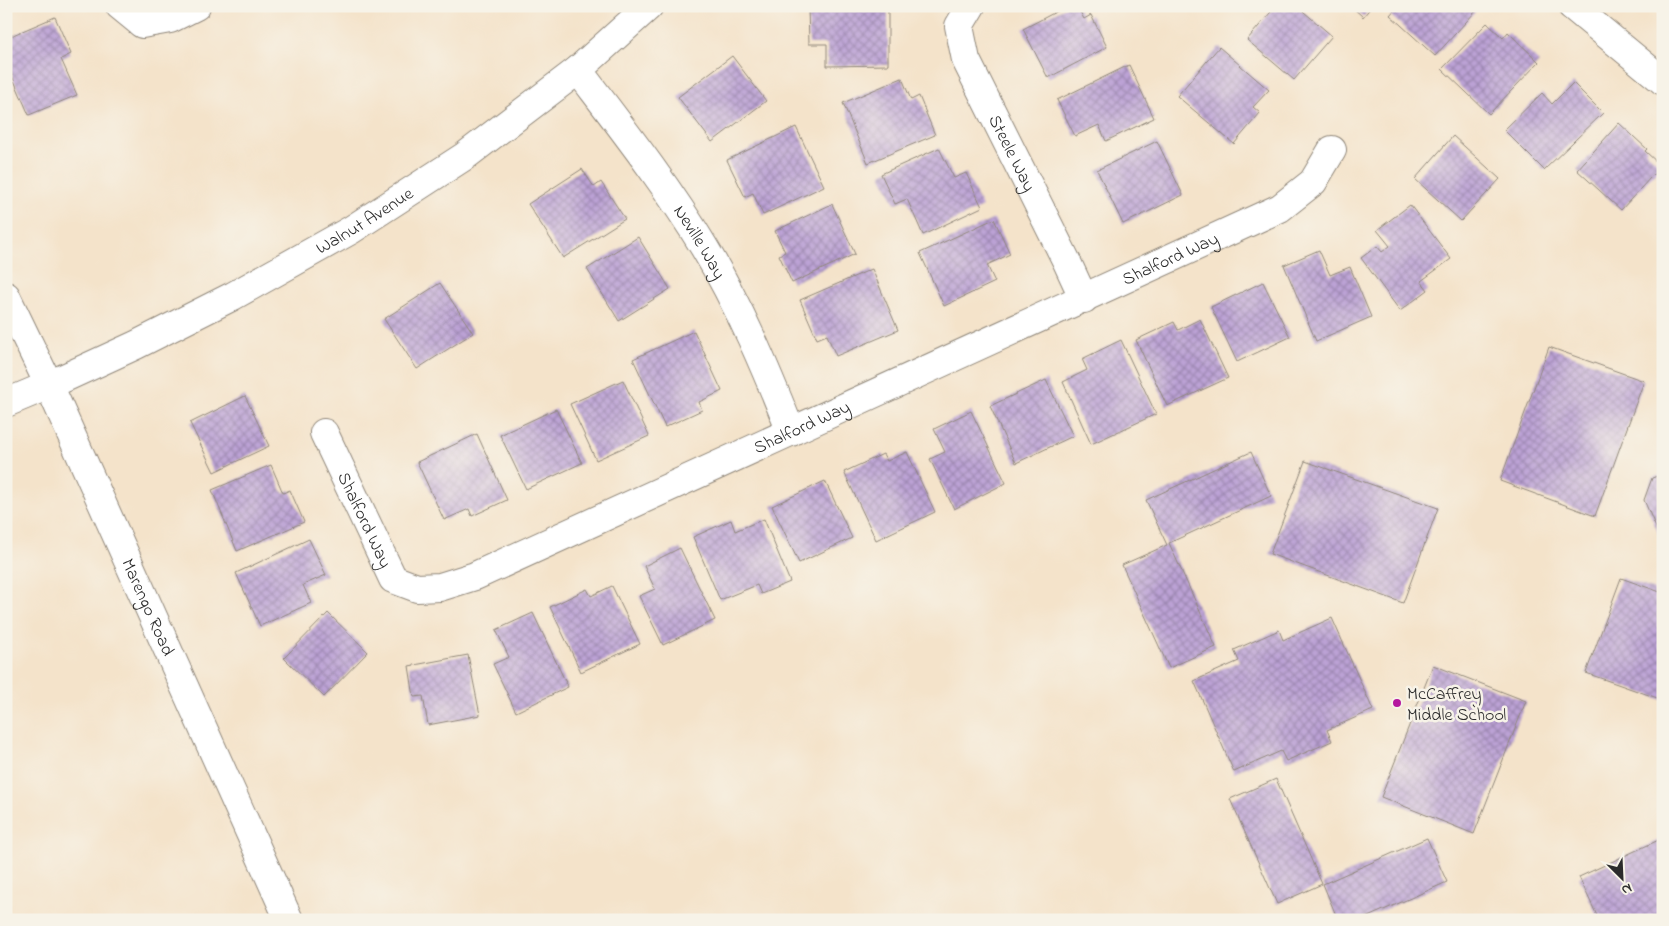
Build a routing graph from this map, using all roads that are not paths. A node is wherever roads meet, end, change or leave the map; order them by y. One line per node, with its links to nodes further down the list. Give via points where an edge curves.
1 (120, 6): 2 (street, via 142,24 170,19)
2 (196, 6)
3 (649, 6): 7 (street, Walnut Avenue)
4 (971, 6): 10 (street, Steele Way, via 959,26 966,60)
5 (1572, 6): 6 (street)
6 (1657, 65)
7 (578, 70): 11 (street, Walnut Avenue, via 465,156 351,230 234,296); 13 (street, Neville Way, via 657,174 704,248 734,302)
8 (1332, 150): 10 (street, Shalford Way, via 1313,182 1280,208)
9 (6, 296): 11 (street, Marengo Road)
10 (1084, 299): 13 (street, Shalford Way)
11 (49, 385): 12 (street, Walnut Avenue); 15 (street, Marengo Road)
12 (6, 403)
13 (791, 432): 14 (street, Shalford Way, via 475,576 440,587 418,588 394,579)
14 (324, 434)
15 (289, 920)

